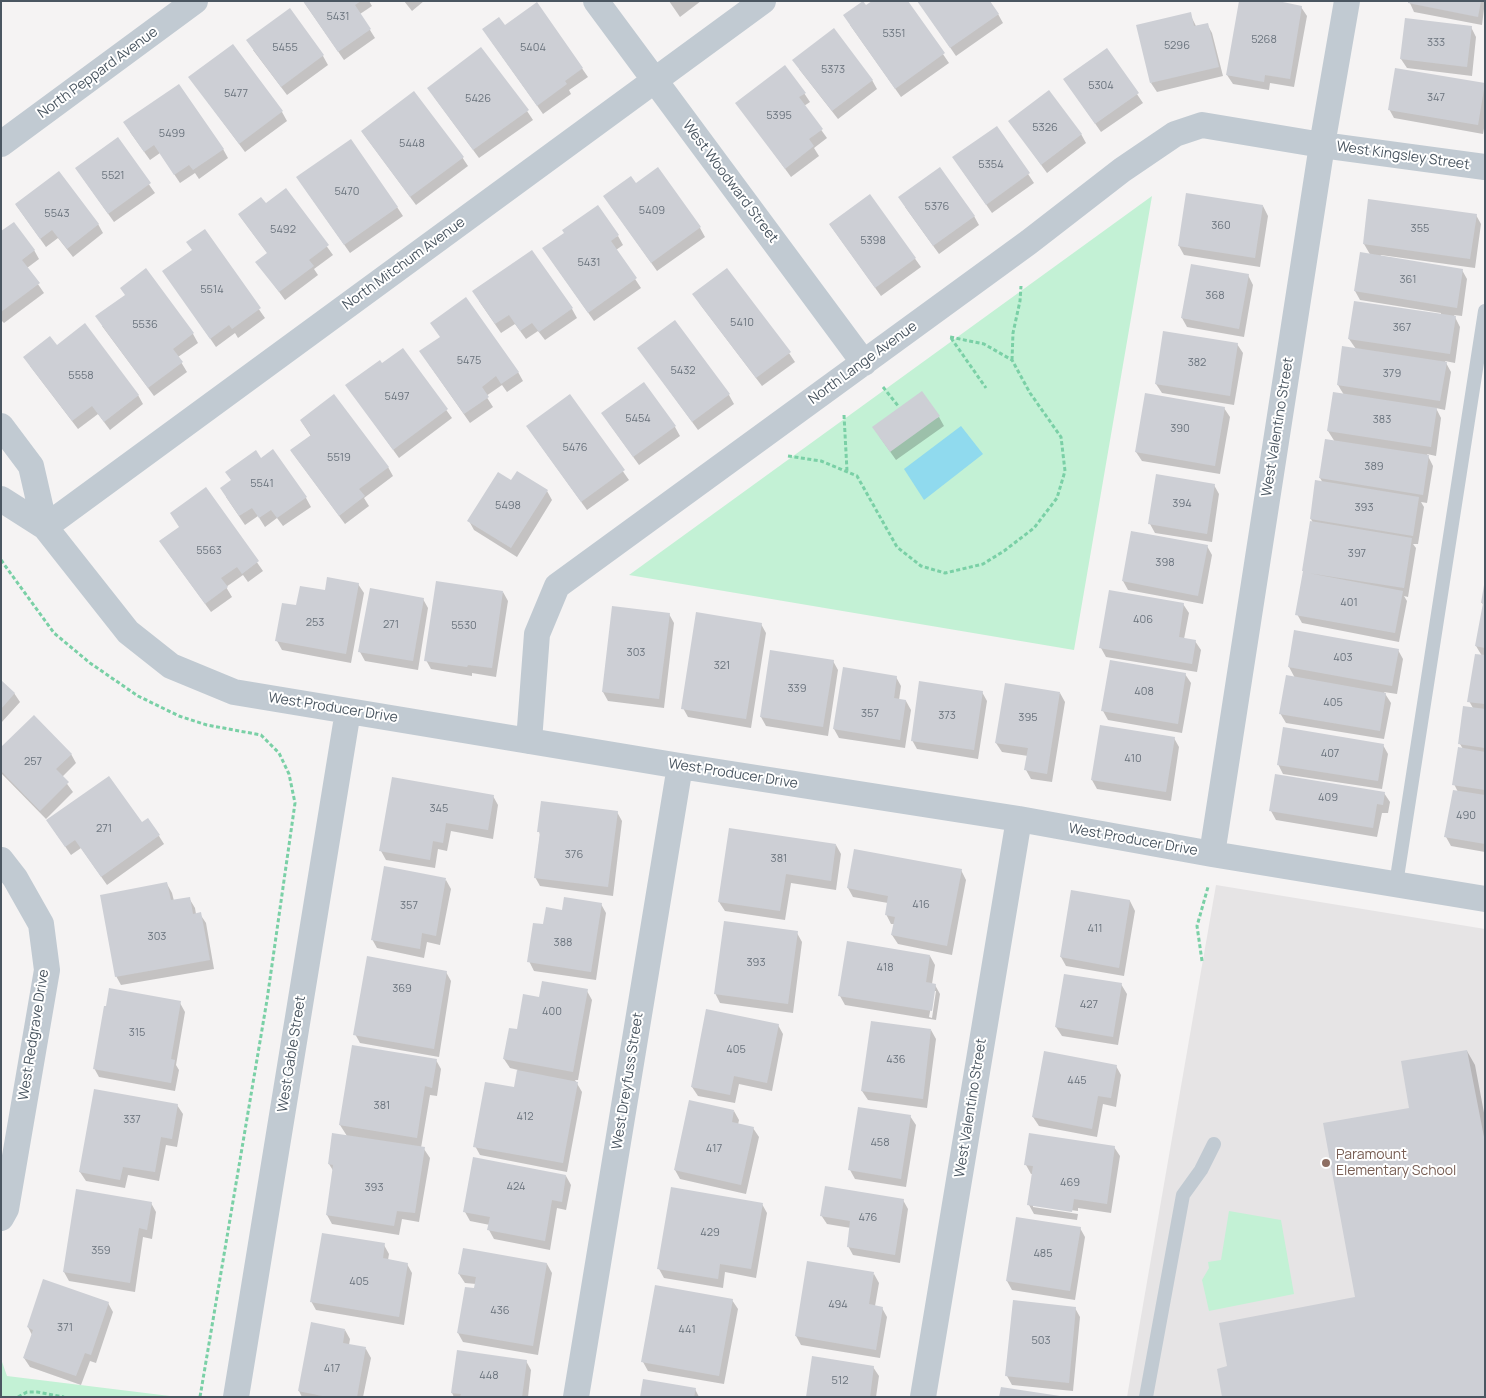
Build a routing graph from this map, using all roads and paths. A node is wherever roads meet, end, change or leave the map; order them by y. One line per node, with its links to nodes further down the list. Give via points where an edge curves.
1 (195, 1): 6 (street, North Peppard Avenue)
2 (596, 1): 5 (street, West Woodward Street)
3 (763, 1): 5 (street, North Mitchum Avenue)
4 (1347, 1): 7 (street, West Valentino Street)
5 (654, 81): 12 (street, West Woodward Street); 21 (street, North Mitchum Avenue)
6 (1, 144)
7 (1322, 145): 8 (street, West Kingsley Street); 12 (street, North Lange Avenue, via 1202,125 1175,134); 27 (street, West Valentino Street)
8 (1485, 167)
9 (1021, 286): 11 (path)
10 (1485, 311): 29 (lane)
11 (1012, 360): 14 (path, via 984,344 950,337); 19 (path, via 1030,393 1061,437 1065,471 1057,498 1034,528 1004,551 983,564 945,573 921,566 897,547 857,476)
12 (864, 363): 24 (street, North Lange Avenue, via 557,586 537,634)
13 (883, 387): 15 (path)
14 (986, 388)
15 (899, 407)
16 (844, 415): 19 (path)
17 (1, 426): 21 (street, West Producer Drive, via 31,466)
18 (788, 456): 19 (path, via 822,461)
19 (847, 472)
20 (1, 499): 21 (street, West Producer Drive)
21 (45, 527): 23 (street, West Producer Drive, via 128,632 171,666 234,692)
22 (1, 560): 37 (path, via 54,633 90,663 138,696 180,716 261,735 279,753 289,774 294,813 267,1000)
23 (348, 711): 24 (street, West Producer Drive); 38 (street, West Gable Street)
24 (529, 741): 25 (street, West Producer Drive)
25 (680, 766): 26 (street, West Producer Drive); 39 (street, West Dreyfuss Street)
26 (1019, 820): 27 (street, West Producer Drive); 40 (street, West Valentino Street)
27 (1212, 854): 29 (street, West Producer Drive)
28 (1, 860): 34 (street, West Redgrave Drive, via 41,924 47,970 6,1209)
29 (1396, 884): 31 (street, West Producer Drive)
30 (1208, 887): 32 (path, via 1197,926)
31 (1485, 899)
32 (1202, 961)
33 (1214, 1144): 41 (lane, via 1183,1195)
34 (1, 1218)
35 (18, 1397): 36 (path, via 27,1392)
36 (64, 1397)
37 (200, 1397)
38 (236, 1397)
39 (576, 1397)
40 (923, 1397)
41 (1146, 1397)

